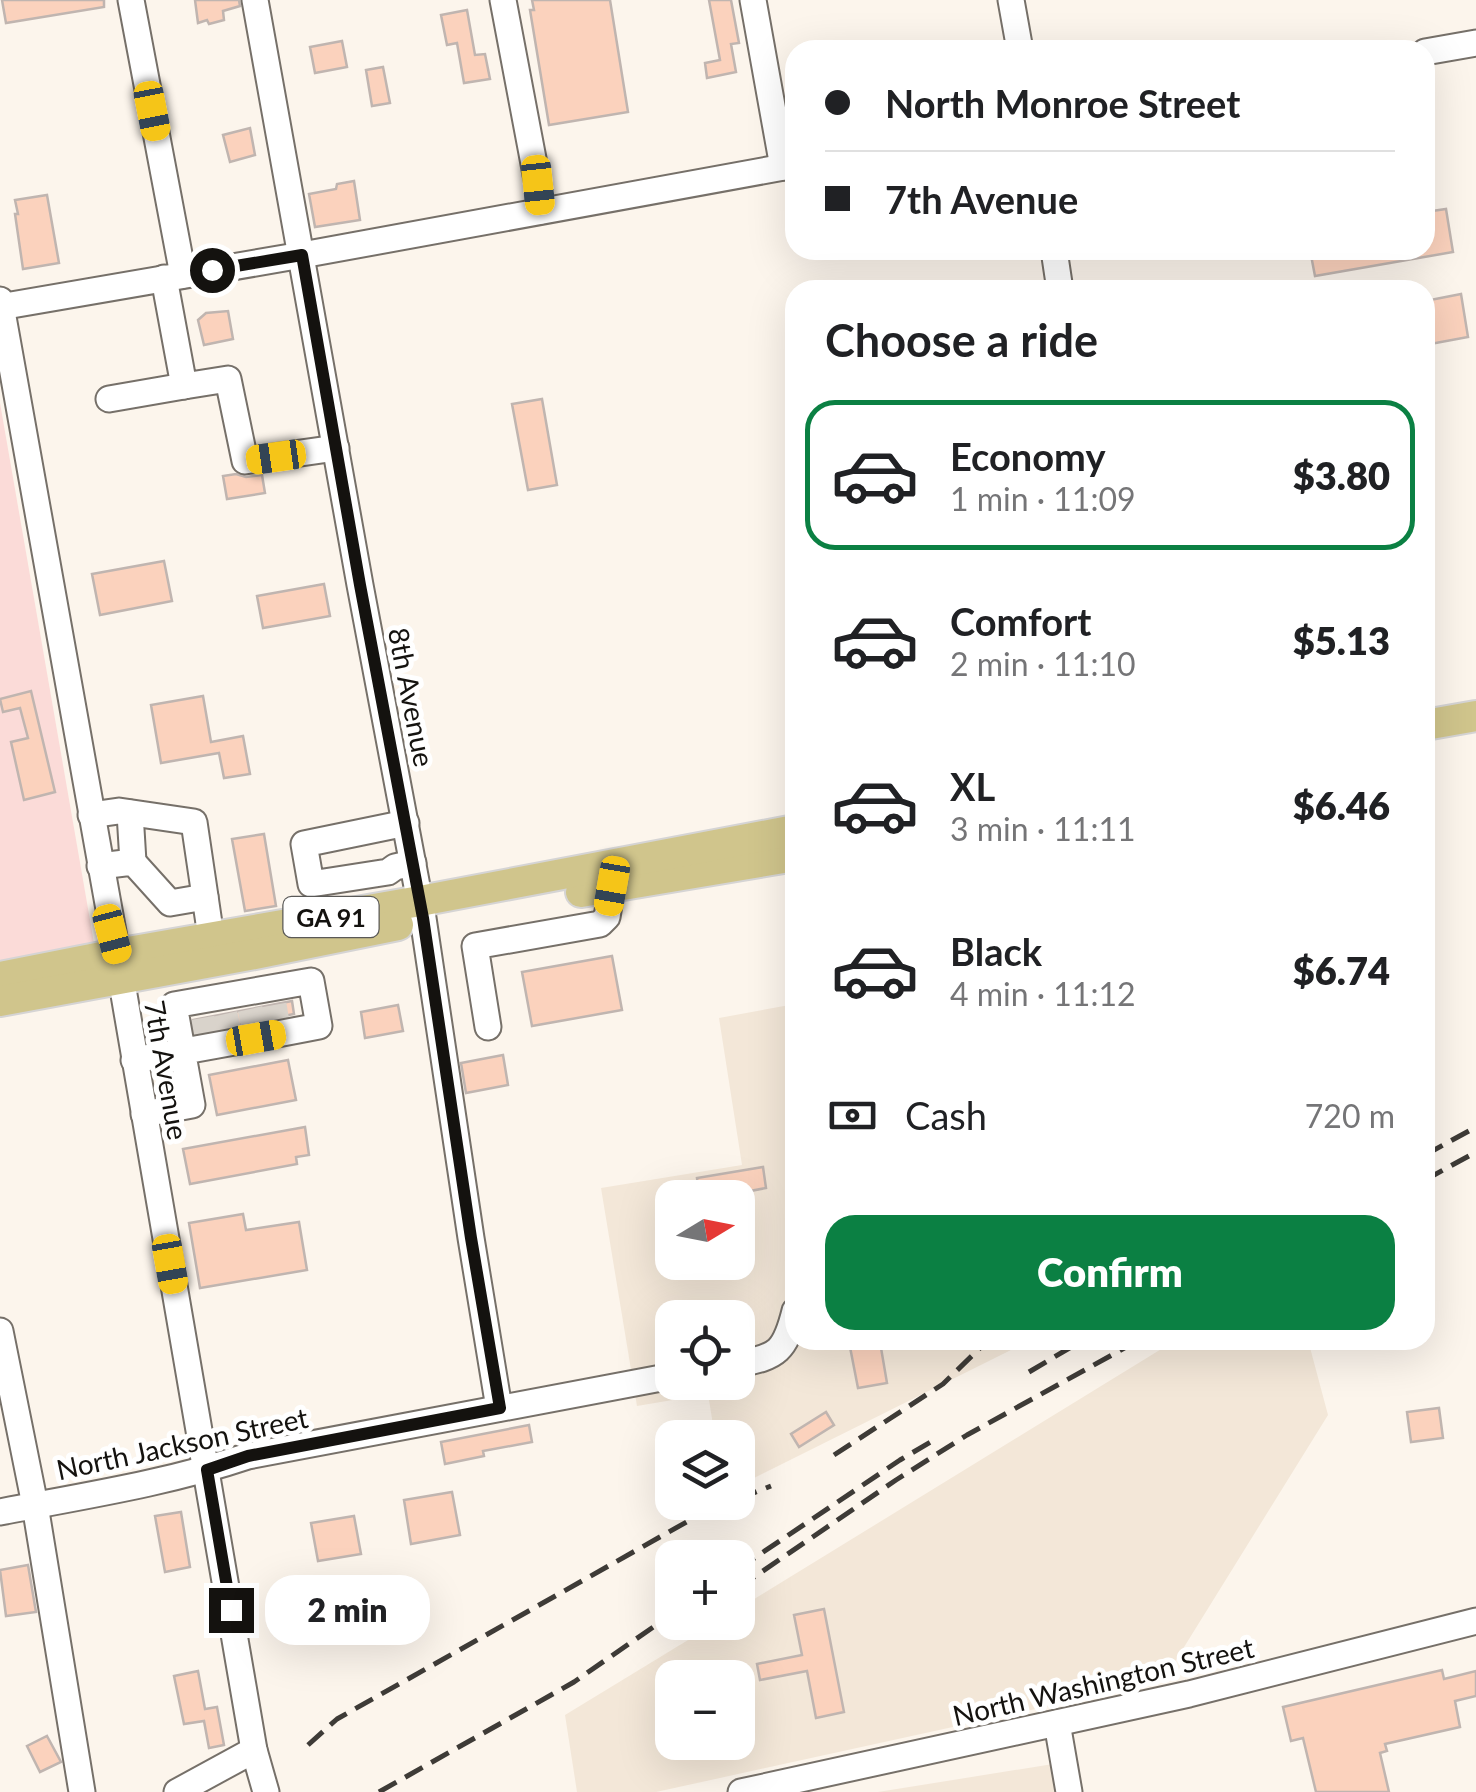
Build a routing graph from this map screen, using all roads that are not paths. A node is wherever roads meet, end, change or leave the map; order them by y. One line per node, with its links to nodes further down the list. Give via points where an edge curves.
1 (131, 0): 13 (street)
2 (255, 0): 12 (street, 8th Avenue)
3 (503, 0): 11 (street)
4 (753, 0): 9 (street)
5 (1011, 0): 6 (street)
6 (1018, 40)
7 (1476, 43): 8 (street)
8 (1435, 50)
9 (785, 148)
10 (785, 167): 11 (street)
11 (540, 210): 12 (street)
12 (302, 255): 13 (street); 17 (street, 8th Avenue)
13 (173, 277): 14 (street); 15 (street)
14 (0, 304): 21 (street, 7th Avenue)
15 (184, 386): 16 (street); 17 (street, via 228,379 245,461)
16 (109, 399)
17 (336, 448): 22 (street, 8th Avenue)
18 (1476, 716): 19 (main road)
19 (1435, 724)
20 (130, 813): 21 (street); 26 (street); 32 (street, via 194,822)
21 (92, 815): 28 (street, 7th Avenue)
22 (406, 823): 23 (street); 27 (street, 8th Avenue)
23 (379, 828): 29 (street); 30 (street, via 304,844 312,884)
24 (785, 832): 33 (main road, GA 91)
25 (785, 858): 31 (main road, GA 91)
26 (133, 862): 28 (street); 32 (street, via 170,903)
27 (413, 863): 29 (street); 33 (street, 8th Avenue)
28 (100, 866): 37 (street, 7th Avenue)
29 (388, 872): 30 (street)
30 (349, 878): 34 (street)
31 (612, 886): 33 (main road, GA 91); 40 (street, via 600,924 474,946)
32 (205, 898): 35 (street)
33 (422, 910): 34 (main road, GA 91); 36 (main road, GA 91); 42 (street, 8th Avenue)
34 (356, 912): 35 (main road, GA 91)
35 (212, 937): 37 (main road, GA 91)
36 (270, 951): 38 (main road, GA 91); 43 (street); 43 (street, via 244,964)
37 (119, 966): 38 (main road, GA 91); 39 (main road, GA 91); 41 (main road, GA 91); 45 (street, 7th Avenue)
38 (196, 966): 43 (street, via 214,971)
39 (0, 977)
40 (482, 995): 42 (street); 44 (street)
41 (0, 1001)
42 (437, 1003): 51 (street, 8th Avenue)
43 (239, 1017): 45 (street); 46 (street, via 192,1105)
44 (488, 1027)
45 (134, 1060): 46 (street, 7th Avenue)
46 (144, 1114): 52 (street, 7th Avenue)
47 (0, 1331): 53 (street)
48 (785, 1342): 49 (street)
49 (755, 1360)
50 (655, 1379): 51 (street, North Jackson Street)
51 (500, 1408): 52 (street, North Jackson Street, via 248,1456)
52 (207, 1470): 53 (street, North Jackson Street); 57 (street, 7th Avenue)
53 (35, 1506): 54 (street, North Jackson Street); 58 (street)
54 (0, 1512)
55 (1476, 1622): 56 (street, North Washington Street)
56 (1057, 1723): 61 (street, North Washington Street); 62 (street)
57 (254, 1750): 59 (street); 60 (street, 7th Avenue)
58 (82, 1792)
59 (177, 1792)
60 (266, 1792)
61 (741, 1792)
62 (1068, 1792)

